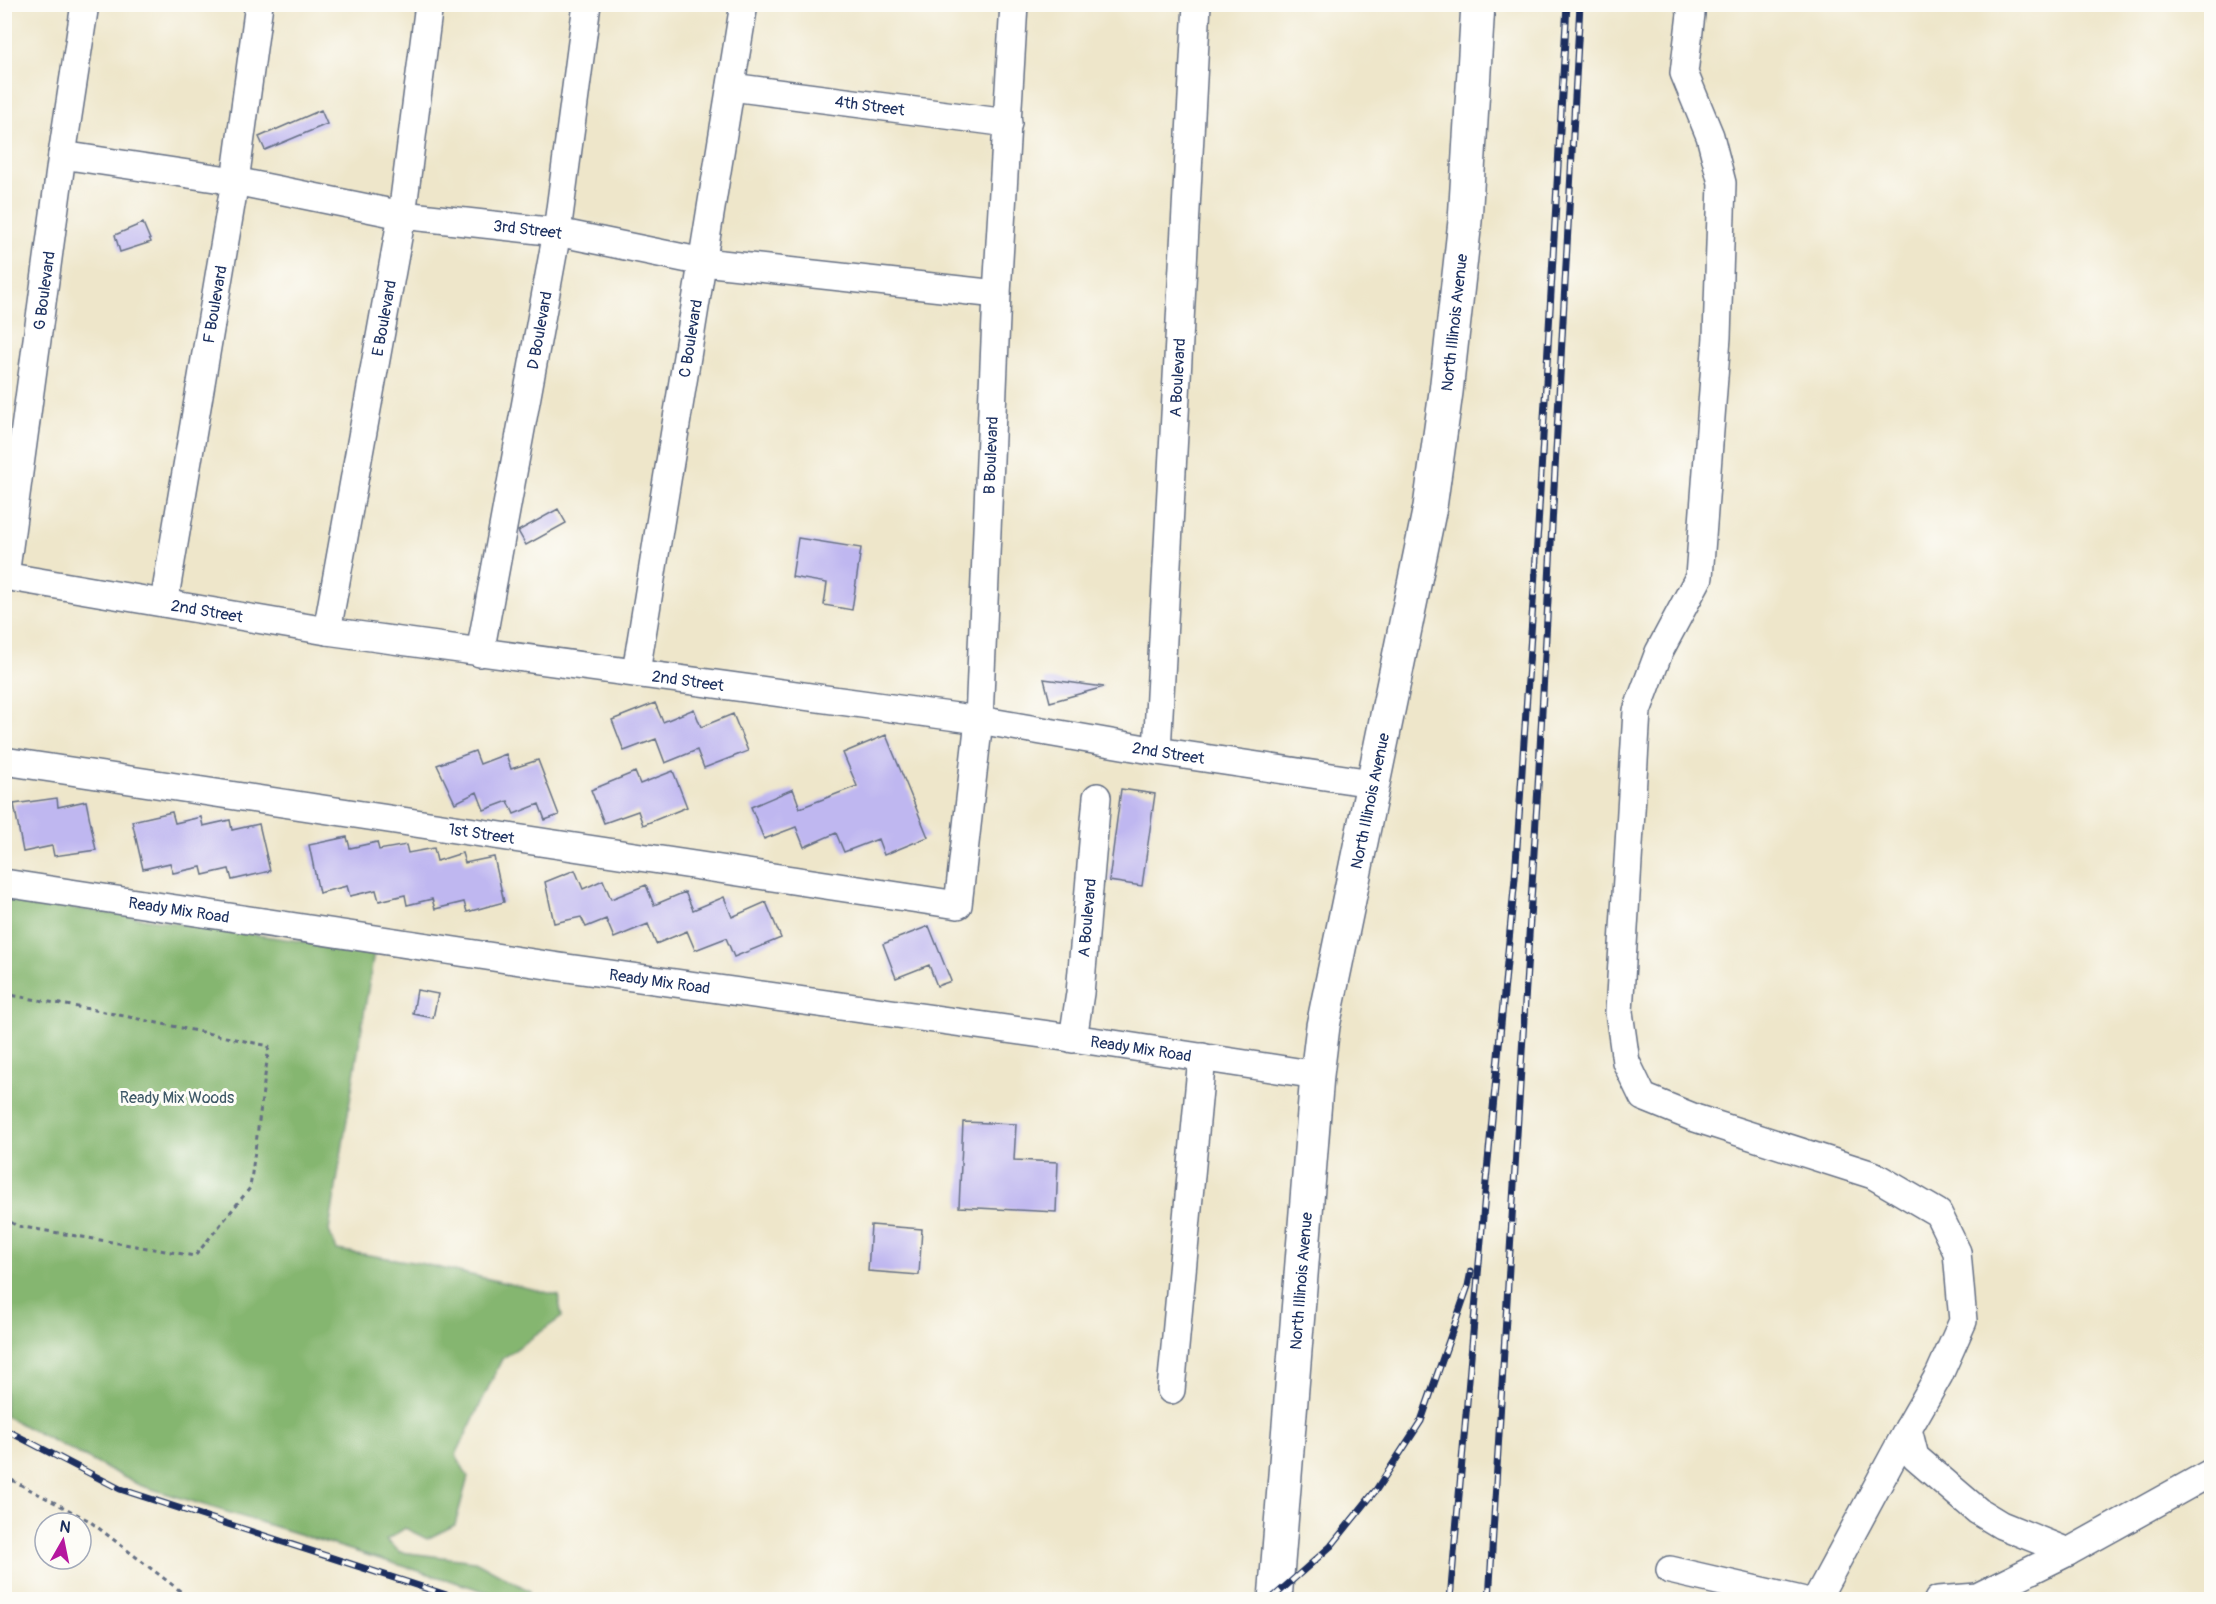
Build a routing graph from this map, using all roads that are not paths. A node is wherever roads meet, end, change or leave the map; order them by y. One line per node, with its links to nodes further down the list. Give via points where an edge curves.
1 (85, 4): 12 (street, G Boulevard)
2 (259, 4): 13 (street, F Boulevard)
3 (429, 4): 14 (street, E Boulevard)
4 (587, 4): 15 (street, D Boulevard)
5 (744, 4): 10 (street, C Boulevard)
6 (1014, 4): 11 (street, B Boulevard)
7 (1197, 4): 24 (street, A Boulevard)
8 (1478, 4): 26 (main road, North Illinois Avenue, via 1465,221 1446,392 1430,507)
9 (1690, 4): 34 (street, via 1684,73 1710,136 1722,183 1718,337 1699,577 1659,652 1637,711 1618,1012 1626,1062 1643,1097 1695,1118 1873,1175 1938,1213 1957,1252 1963,1321 1939,1375)
10 (731, 87): 11 (street, 4th Street); 16 (street, C Boulevard)
11 (1008, 123): 17 (street, B Boulevard)
12 (62, 154): 13 (street, 3rd Street); 18 (street, G Boulevard)
13 (235, 181): 14 (street, 3rd Street); 19 (street, F Boulevard)
14 (402, 215): 15 (street, 3rd Street); 20 (street, E Boulevard)
15 (557, 232): 16 (street, 3rd Street); 21 (street, D Boulevard)
16 (703, 262): 17 (street, 3rd Street); 22 (street, C Boulevard)
17 (998, 294): 23 (street, B Boulevard)
18 (5, 576): 19 (street, 2nd Street)
19 (164, 603): 20 (street, 2nd Street)
20 (327, 631): 21 (street, 2nd Street)
21 (480, 653): 22 (street, 2nd Street)
22 (636, 672): 23 (street, 2nd Street)
23 (979, 720): 24 (street, 2nd Street); 29 (street, B Boulevard)
24 (1157, 751): 26 (street, 2nd Street)
25 (4, 761): 29 (street, 1st Street)
26 (1372, 783): 32 (main road, North Illinois Avenue, via 1323,1026)
27 (1096, 797): 30 (street, A Boulevard)
28 (4, 883): 30 (street, Ready Mix Road)
29 (958, 905)
30 (1073, 1039): 31 (street, Ready Mix Road)
31 (1202, 1057): 32 (street, Ready Mix Road); 33 (street)
32 (1317, 1075): 38 (main road, North Illinois Avenue)
33 (1171, 1389)
34 (1908, 1429): 36 (street, via 1915,1456 1978,1511 2001,1525); 40 (street)
35 (2211, 1472): 36 (street)
36 (2068, 1552): 41 (street, via 1977,1597)
37 (1670, 1570): 39 (street)
38 (1275, 1599)
39 (1801, 1599)
40 (1816, 1599)
41 (1938, 1599)

